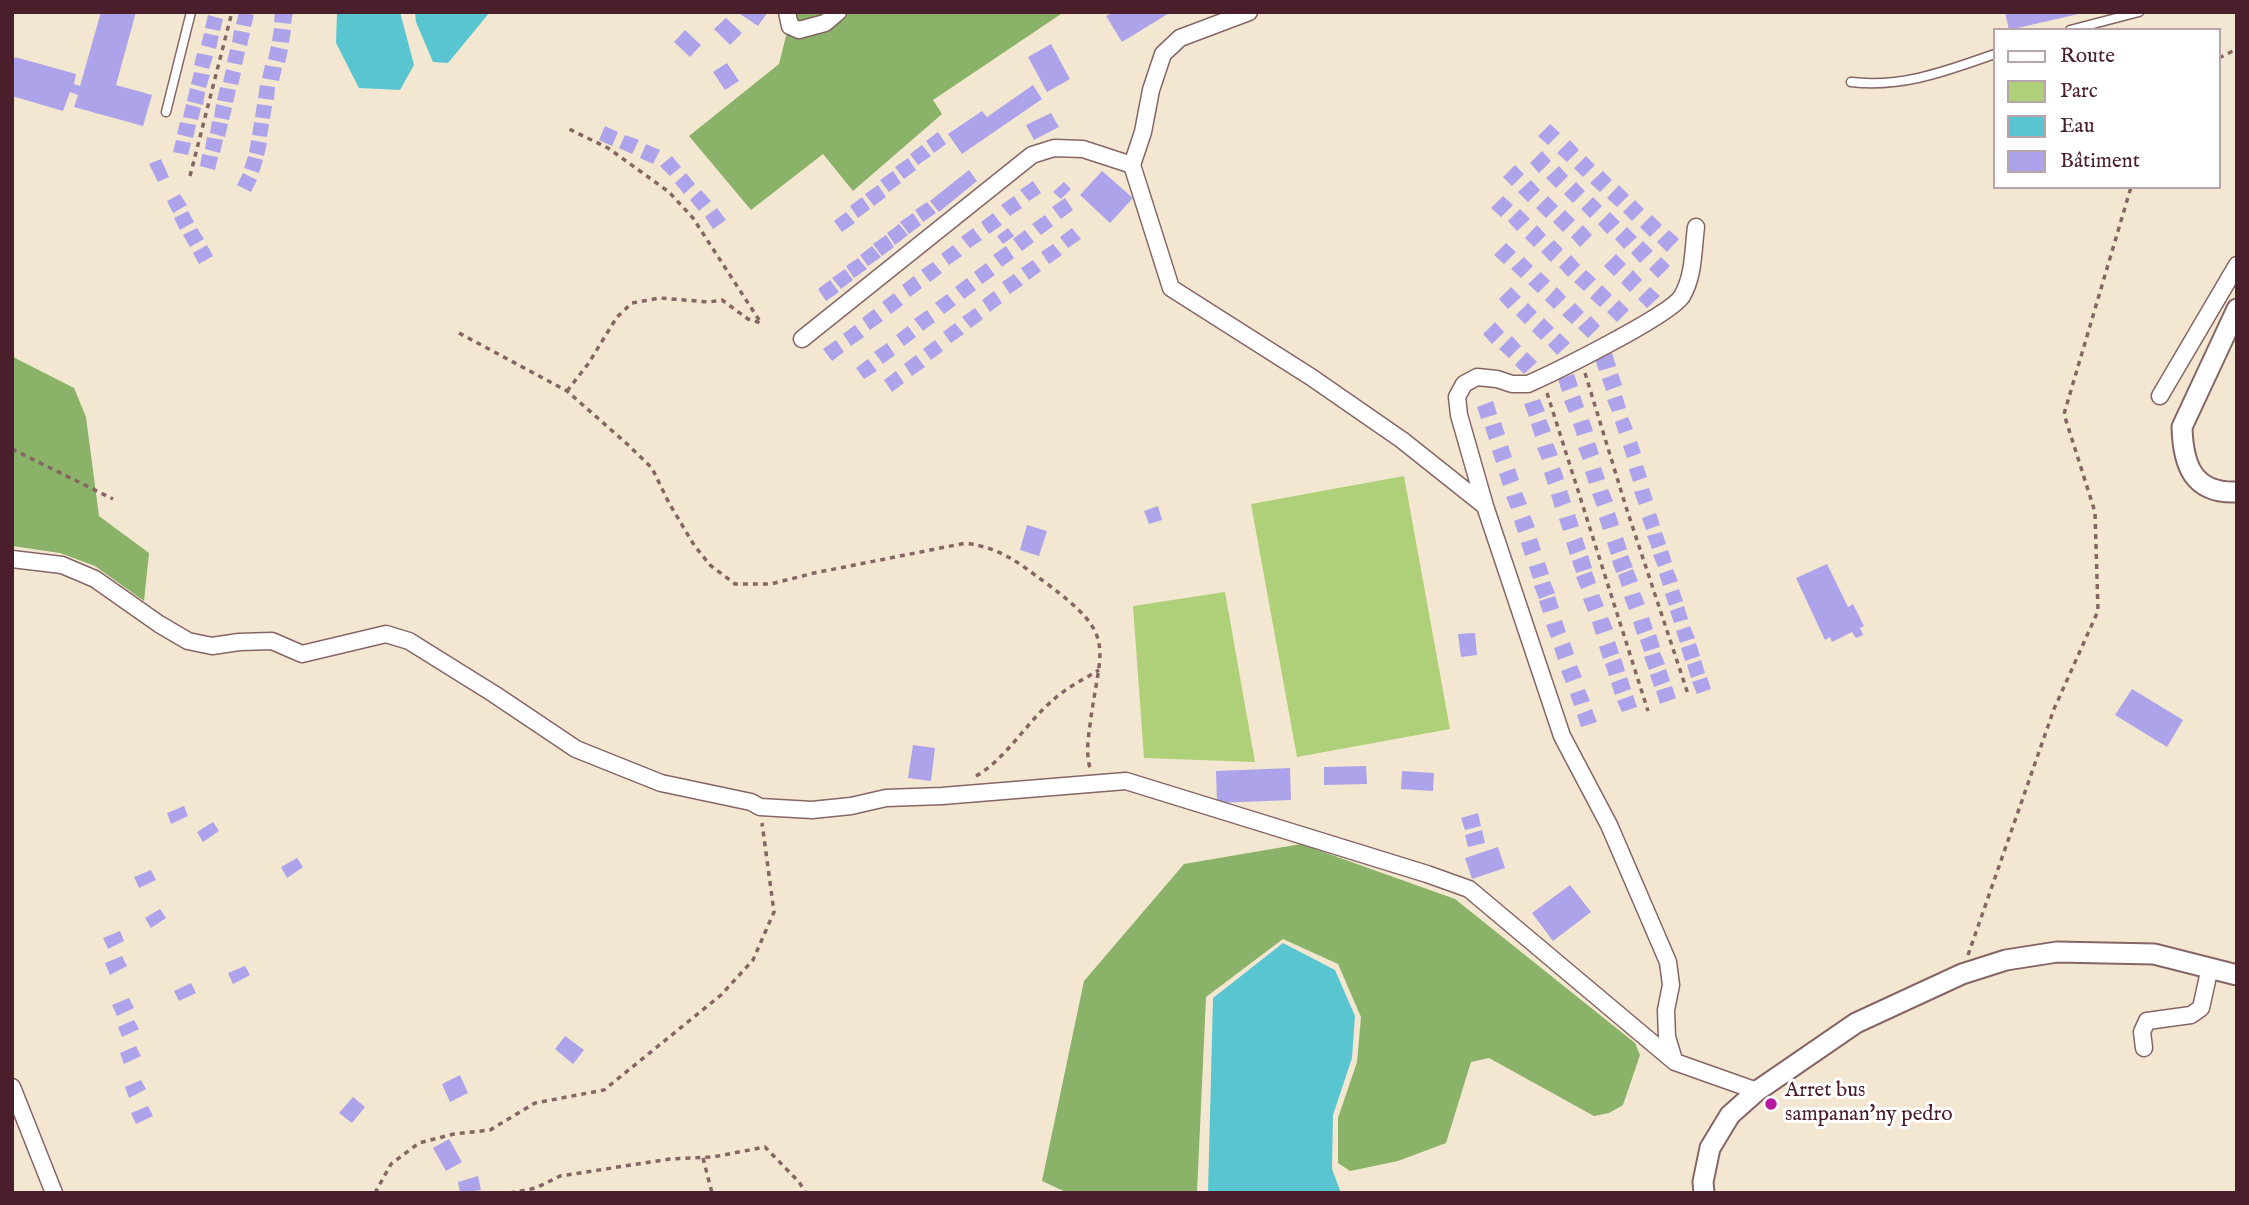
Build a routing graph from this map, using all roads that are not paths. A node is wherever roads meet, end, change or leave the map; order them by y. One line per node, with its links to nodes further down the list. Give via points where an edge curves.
1 (191, 12): 9 (lane)
2 (787, 12): 3 (street, via 790,26 799,30 825,23)
3 (838, 12)
4 (1250, 12): 10 (street, via 1180,38 1163,54)
5 (2138, 12): 6 (lane)
6 (2078, 28)
7 (1994, 54): 8 (lane, via 1898,83)
8 (1851, 82)
9 (166, 112)
10 (1132, 164): 14 (street, via 1083,149 1055,148 1032,155); 17 (street, via 1171,288 1379,424)
11 (1696, 227): 17 (street, via 1691,274 1681,298 1660,315 1528,384 1476,377 1464,384 1457,397 1459,415)
12 (2237, 265): 15 (street)
13 (2237, 309): 16 (street, via 2182,427 2182,445 2194,478 2219,491)
14 (802, 339)
15 (2160, 396)
16 (2237, 492)
17 (1485, 506): 22 (street, via 1562,736 1609,825 1668,962 1667,1037)
18 (12, 559): 22 (street, via 62,565 95,579 188,641 212,646 272,641 302,654 386,634 409,641 576,749 661,783 760,807 812,810 886,798 1126,780 1469,889)
19 (2210, 967): 20 (street); 21 (street, via 2201,1008 2191,1016 2147,1021 2142,1032); 24 (street, via 2154,954 2057,952 2006,960 1962,974 1856,1023)
20 (2237, 975)
21 (2144, 1048)
22 (1675, 1062): 24 (street)
23 (12, 1087): 25 (street)
24 (1757, 1091): 26 (street, via 1730,1115 1710,1147)
25 (54, 1193)
26 (1704, 1193)

